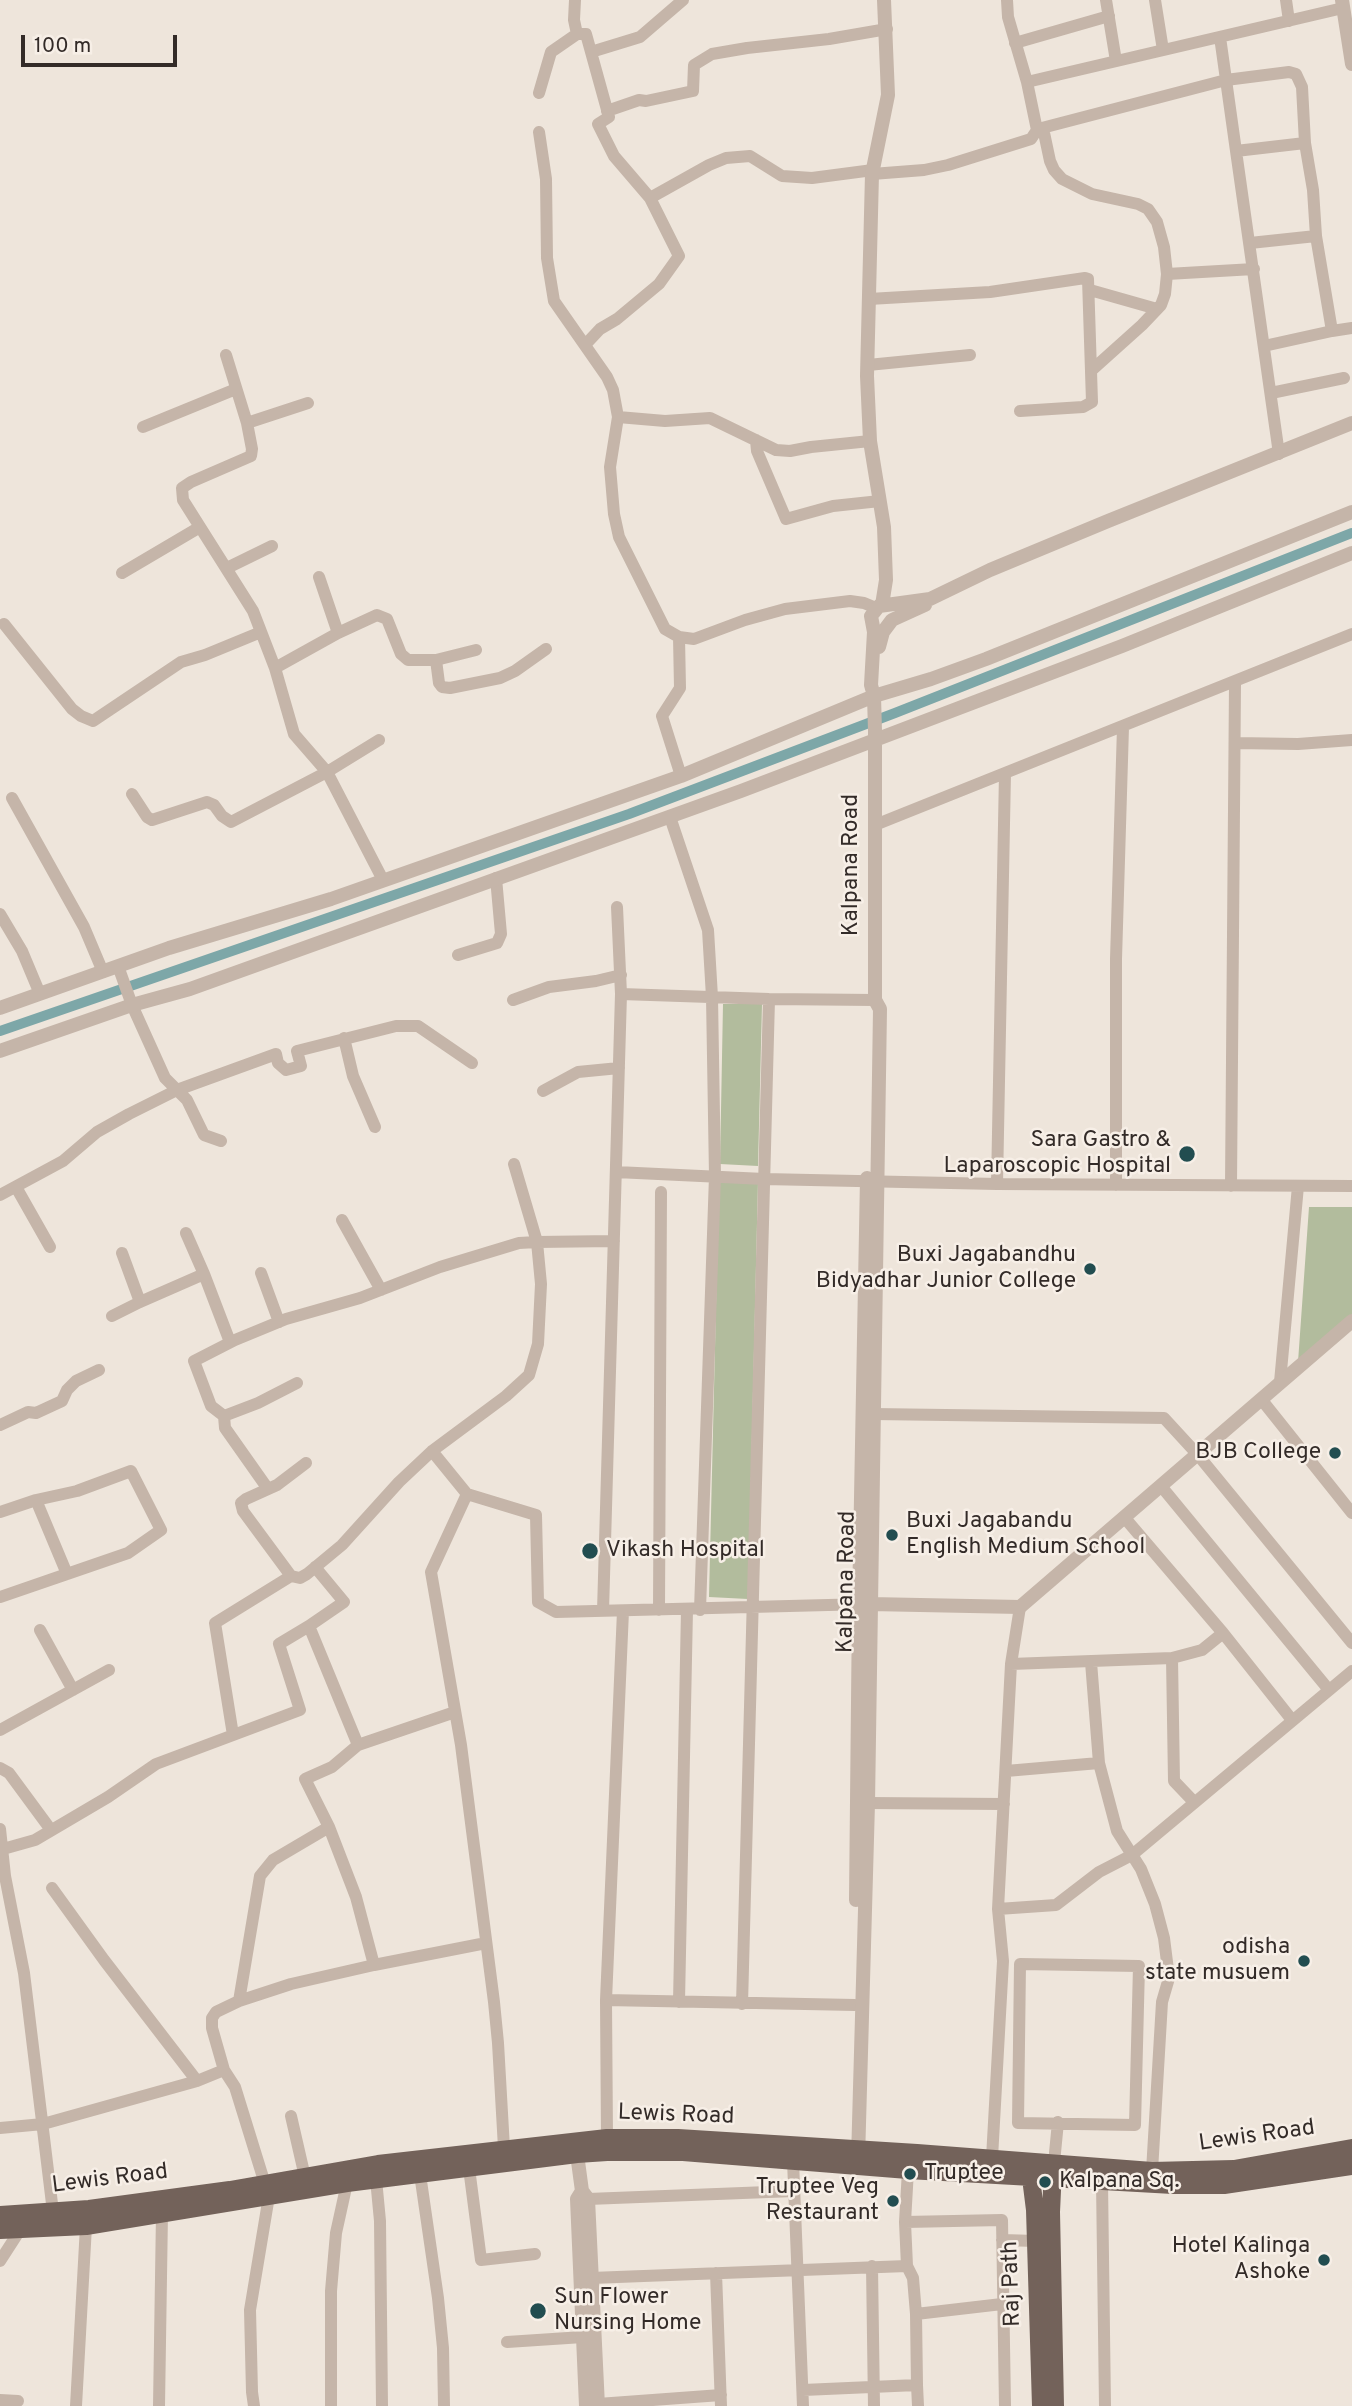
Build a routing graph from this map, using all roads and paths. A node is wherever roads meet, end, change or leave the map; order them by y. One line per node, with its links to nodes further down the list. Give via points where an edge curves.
1 (575, 0): 12 (street)
2 (683, 0): 16 (street, via 640,37)
3 (884, 0): 11 (street)
4 (1007, 0): 14 (street)
5 (1107, 0): 9 (street)
6 (1155, 0): 15 (street)
7 (1286, 0): 10 (street)
8 (1342, 4): 10 (street); 18 (street)
9 (1109, 16): 14 (street); 17 (street)
10 (1289, 21): 13 (street)
11 (887, 29): 22 (street, via 712,54 694,65 693,91); 29 (street, via 888,94)
12 (577, 34): 16 (street, via 586,34); 21 (street, via 551,52)
13 (1220, 37): 15 (street); 19 (street)
14 (1014, 43): 20 (street)
15 (1163, 50): 17 (street)
16 (591, 52): 22 (street)
17 (1116, 61): 20 (street)
18 (1352, 64)
19 (1226, 80): 23 (street); 25 (street, via 1296,74 1302,87); 27 (street)
20 (1027, 82): 23 (street)
21 (539, 93)
22 (607, 111): 30 (street, via 609,117 598,124 614,156)
23 (1040, 129): 29 (street, via 1031,139 948,165); 34 (street, via 1050,161 1062,179 1092,194 1148,209 1157,222)
24 (539, 132): 40 (street, via 554,301)
25 (1305, 143): 27 (street); 31 (street)
26 (717, 149): 28 (street)
27 (1236, 150): 32 (street)
28 (730, 158): 29 (street, via 750,156 782,176); 30 (street, via 709,164)
29 (872, 172): 36 (street)
30 (650, 198): 40 (street, via 679,256 659,284)
31 (1316, 236): 32 (street); 39 (street)
32 (1250, 243): 33 (street)
33 (1254, 269): 34 (street); 41 (street)
34 (1167, 274): 37 (street, via 1165,294)
35 (1090, 290): 36 (street, via 1086,278 990,292); 37 (street); 45 (street)
36 (869, 299): 44 (street)
37 (1157, 309): 45 (street)
38 (1352, 328): 39 (street)
39 (1332, 331): 41 (street)
40 (584, 345): 51 (street, via 607,377)
41 (1264, 346): 48 (street)
42 (226, 355): 47 (street)
43 (970, 355): 44 (street)
44 (868, 365): 56 (street)
45 (1093, 369): 50 (street, via 1089,405)
46 (1344, 378): 48 (street)
47 (236, 389): 52 (street); 54 (street)
48 (1270, 393): 57 (street)
49 (308, 403): 52 (street)
50 (1020, 411)
51 (618, 417): 55 (street, via 710,418); 73 (street, via 610,467 619,537 664,629)
52 (247, 423): 60 (street, via 251,456 182,488 183,500)
53 (1352, 423): 57 (street)
54 (144, 427)
55 (756, 440): 56 (street, via 790,451); 58 (street, via 786,519 832,506)
56 (870, 441): 58 (street)
57 (1279, 454): 66 (street, via 990,570)
58 (880, 501): 67 (street, via 886,555)
59 (1352, 512): 79 (street)
60 (200, 527): 63 (street); 64 (street)
61 (272, 546): 63 (street)
62 (1352, 553): 81 (street, via 1122,646)
63 (226, 568): 70 (street)
64 (122, 573)
65 (319, 577): 71 (street)
66 (930, 599): 67 (street); 68 (street, via 923,607)
67 (882, 606): 68 (street, via 893,611); 73 (street, via 850,601 785,609 694,639); 79 (street, via 871,616)
68 (892, 620): 79 (street, via 881,637)
69 (4, 624): 70 (street, via 72,709 89,721 181,662)
70 (261, 632): 77 (street)
71 (338, 633): 76 (street, via 382,616 404,657); 77 (street)
72 (1352, 634): 78 (street)
73 (678, 637): 87 (street, via 680,688 662,716)
74 (476, 650): 76 (street)
75 (539, 654): 76 (street, via 500,678 445,688 439,683)
76 (436, 660)
77 (275, 668): 85 (street, via 294,734)
78 (1235, 682): 80 (street); 84 (street)
79 (874, 701): 81 (street, Kalpana Road); 87 (street)
80 (1123, 727): 86 (street); 122 (street)
81 (875, 735): 90 (street); 91 (street, Kalpana Road)
82 (379, 740): 85 (street)
83 (1352, 740): 84 (street)
84 (1236, 743): 123 (street)
85 (327, 772): 88 (street, via 231,822 206,802 152,820); 93 (street)
86 (1005, 773): 91 (street); 121 (street)
87 (681, 776): 93 (street)
88 (132, 794)
89 (12, 798): 97 (street, via 84,927)
90 (670, 817): 92 (street); 102 (street, via 708,930)
91 (875, 825): 106 (street, Kalpana Road)
92 (496, 878): 96 (street, via 501,934 497,943); 104 (street, via 190,989)
93 (383, 880): 98 (street, via 169,948)
94 (617, 907): 99 (street)
95 (0, 914): 101 (street, via 23,951)
96 (458, 956)
97 (103, 972): 98 (street); 101 (street)
98 (120, 973): 104 (street)
99 (621, 975): 100 (street); 105 (street, via 549,987)
100 (621, 993): 102 (street); 111 (street)
101 (40, 994): 107 (street)
102 (712, 997): 103 (street); 118 (street)
103 (769, 999): 106 (street); 119 (street)
104 (130, 1000): 109 (street); 112 (street, via 165,1078)
105 (513, 1000)
106 (876, 1000): 120 (street, Kalpana Road, via 880,1009)
107 (0, 1008)
108 (344, 1038): 110 (street, via 396,1026 418,1026); 112 (street, via 297,1051 301,1066 286,1070 276,1054); 114 (street, via 353,1076)
109 (0, 1051)
110 (472, 1063)
111 (619, 1068): 113 (street, via 578,1072); 117 (street)
112 (177, 1090): 115 (street, via 204,1135); 126 (street, via 97,1132 63,1161)
113 (543, 1091)
114 (375, 1127)
115 (221, 1141)
116 (513, 1164): 132 (street)
117 (616, 1172): 118 (street); 131 (street)
118 (715, 1176): 119 (street); 168 (street)
119 (764, 1179): 120 (street); 166 (street)
120 (872, 1181): 121 (street); 147 (street, Kalpana Road); 164 (street, Kalpana Road)
121 (997, 1184): 122 (street)
122 (1116, 1185): 123 (street)
123 (1231, 1186): 124 (street)
124 (1298, 1186): 125 (street); 144 (street)
125 (1352, 1186)
126 (16, 1187): 128 (street); 133 (street)
127 (661, 1192): 167 (street)
128 (0, 1195)
129 (342, 1220): 137 (street)
130 (186, 1233): 136 (street)
131 (614, 1241): 132 (street); 169 (street)
132 (537, 1242): 137 (street, via 519,1243 440,1267); 150 (street, via 541,1284 537,1343 529,1375)
133 (50, 1247)
134 (122, 1253): 138 (street)
135 (261, 1273): 140 (street)
136 (204, 1274): 138 (street); 142 (street)
137 (381, 1290): 140 (street)
138 (140, 1302): 139 (street)
139 (112, 1316)
140 (279, 1321): 142 (street)
141 (1352, 1321): 144 (street)
142 (230, 1342): 148 (street, via 194,1361 211,1406)
143 (99, 1370): 149 (street, via 76,1381 62,1401)
144 (1280, 1382): 146 (street)
145 (297, 1383): 148 (street)
146 (1261, 1399): 151 (street); 158 (street)
147 (873, 1414): 151 (street, via 1164,1418); 164 (street, Kalpana Road)
148 (224, 1416): 154 (street, via 225,1428)
149 (0, 1425)
150 (432, 1451): 155 (street); 160 (street)
151 (1198, 1455): 153 (street); 174 (street)
152 (306, 1463): 154 (street)
153 (1161, 1486): 159 (street); 181 (street)
154 (268, 1489): 162 (street, via 246,1499 243,1511)
155 (467, 1494): 169 (street, via 536,1515 538,1602 556,1612); 182 (street, via 431,1572)
156 (36, 1500): 157 (street); 161 (street); 161 (street, via 131,1471 161,1530 128,1553)
157 (0, 1511)
158 (1352, 1513)
159 (1124, 1517): 165 (street); 173 (street)
160 (315, 1567): 162 (street, via 300,1578); 171 (street, via 344,1602)
161 (67, 1574): 163 (street)
162 (291, 1576): 185 (street, via 215,1623)
163 (0, 1597)
164 (865, 1604): 165 (street); 166 (street); 191 (street, Kalpana Road); 209 (street, Kalpana Road)
165 (1020, 1607): 177 (street)
166 (752, 1609): 168 (street); 208 (street)
167 (659, 1610): 168 (street); 170 (street)
168 (694, 1610): 207 (street)
169 (603, 1611): 170 (street)
170 (622, 1611): 205 (street)
171 (309, 1626): 185 (street, via 279,1644 300,1710); 186 (street)
172 (40, 1630): 180 (street)
173 (1223, 1633): 175 (street, via 1202,1650); 183 (street)
174 (1352, 1643)
175 (1171, 1658): 176 (street); 190 (street, via 1174,1781)
176 (1091, 1662): 177 (street); 187 (street)
177 (1011, 1664): 189 (street)
178 (109, 1670): 180 (street)
179 (1352, 1671): 181 (street)
180 (73, 1690): 184 (street)
181 (1329, 1690): 183 (street)
182 (455, 1712): 186 (street); 203 (street)
183 (1292, 1720): 190 (street)
184 (0, 1730)
185 (233, 1735): 195 (street, via 156,1764)
186 (358, 1745): 193 (street, via 332,1767 305,1779)
187 (1099, 1763): 189 (street); 197 (street, via 1117,1831)
188 (0, 1768): 195 (street, via 9,1773)
189 (1006, 1771): 192 (street)
190 (1194, 1802): 197 (street)
191 (868, 1803): 192 (street); 220 (street, Kalpana Road)
192 (1004, 1804): 200 (street)
193 (329, 1827): 204 (street, via 356,1897); 206 (street, via 273,1860 260,1875)
194 (0, 1829): 196 (street)
195 (51, 1830): 196 (street)
196 (3, 1849): 198 (street)
197 (1132, 1855): 200 (street, via 1099,1872 1056,1905); 228 (street, via 1155,1903 1168,1978 1161,2002)
198 (2, 1876): 201 (street)
199 (52, 1888): 211 (street)
200 (998, 1909): 223 (street, via 1003,1961)
201 (14, 1923): 202 (street); 214 (street)
202 (0, 1924)
203 (486, 1943): 204 (street); 217 (street, via 499,2043)
204 (374, 1965): 206 (street)
205 (606, 2000): 207 (street); 216 (street)
206 (239, 2001): 210 (street, via 212,2018)
207 (679, 2002): 208 (street)
208 (742, 2004): 209 (street)
209 (855, 2005): 220 (street, Kalpana Road)
210 (224, 2070): 211 (street); 235 (street, via 234,2087)
211 (197, 2081): 214 (street)
212 (291, 2116): 230 (street)
213 (1058, 2122): 213 (street, via 1135,2125 1139,1966 1020,1964 1018,2123); 227 (street)
214 (43, 2124): 215 (street); 240 (street)
215 (0, 2127)
216 (607, 2138): 217 (main road, Lewis Road); 220 (main road, Lewis Road, via 678,2138)
217 (504, 2148): 230 (main road, Lewis Road)
218 (1352, 2148): 228 (main road, Lewis Road, via 1234,2169)
219 (577, 2154): 221 (main road, Lewis Road, via 657,2151); 224 (main road, Lewis Road); 237 (street)
220 (853, 2157): 221 (main road, Lewis Road); 223 (main road, Lewis Road); 225 (main road, Lewis Road)
221 (793, 2161): 236 (street)
222 (1352, 2166): 233 (main road, Lewis Road, via 1224,2185)
223 (991, 2167): 225 (main road, Lewis Road); 226 (main road, Lewis Road); 239 (main road)
224 (469, 2168): 229 (main road, Lewis Road); 249 (street, via 481,2260)
225 (908, 2170): 243 (street)
226 (1032, 2170): 227 (main road, Lewis Road); 239 (main road, Raj Path)
227 (1053, 2171): 228 (main road, Lewis Road); 232 (main road, Lewis Road); 239 (main road, Raj Path)
228 (1152, 2171)
229 (419, 2174): 231 (main road, Lewis Road); 273 (street, via 440,2310)
230 (305, 2177): 235 (main road, Lewis Road)
231 (376, 2179): 234 (main road, Lewis Road); 272 (street)
232 (1080, 2180): 233 (main road, Lewis Road); 239 (main road)
233 (1102, 2182): 280 (street)
234 (347, 2183): 235 (main road, Lewis Road); 271 (street, via 336,2233 331,2291)
235 (267, 2190): 238 (main road, Lewis Road); 270 (street, via 250,2311)
236 (794, 2191): 237 (street); 253 (street)
237 (585, 2195): 255 (street); 258 (street, via 577,2199)
238 (231, 2196): 240 (main road, Lewis Road); 241 (main road, Lewis Road)
239 (1043, 2211): 248 (main road, Raj Path); 279 (main road, Raj Path)
240 (53, 2212): 242 (main road, Lewis Road)
241 (162, 2213): 244 (main road, Lewis Road); 269 (street)
242 (0, 2215)
243 (905, 2222): 247 (street, via 1002,2220); 252 (street)
244 (86, 2226): 246 (main road, Lewis Road); 268 (street)
245 (0, 2230): 246 (main road, Lewis Road)
246 (20, 2230): 250 (street)
247 (1002, 2240): 248 (street); 256 (street)
248 (1036, 2241): 278 (main road, Raj Path)
249 (535, 2254)
250 (0, 2261)
251 (872, 2266): 252 (street); 253 (street); 260 (street)
252 (907, 2266): 257 (street, via 913,2278)
253 (796, 2271): 254 (street); 262 (street)
254 (716, 2273): 255 (street); 265 (street)
255 (591, 2278): 267 (street)
256 (1002, 2304): 257 (street); 277 (street)
257 (916, 2314): 261 (street)
258 (583, 2337): 259 (street); 267 (street)
259 (508, 2342)
260 (873, 2385): 261 (street); 262 (street); 275 (street)
261 (917, 2385): 276 (street)
262 (803, 2390): 274 (street)
263 (0, 2400): 264 (street)
264 (18, 2401)
265 (721, 2401): 266 (street)
266 (658, 2403): 267 (street)
267 (594, 2405)
268 (76, 2406)
269 (159, 2406)
270 (254, 2406)
271 (331, 2406)
272 (382, 2406)
273 (444, 2406)
274 (803, 2406)
275 (874, 2406)
276 (918, 2406)
277 (1005, 2406)
278 (1041, 2406)
279 (1055, 2406)
280 (1105, 2406)

